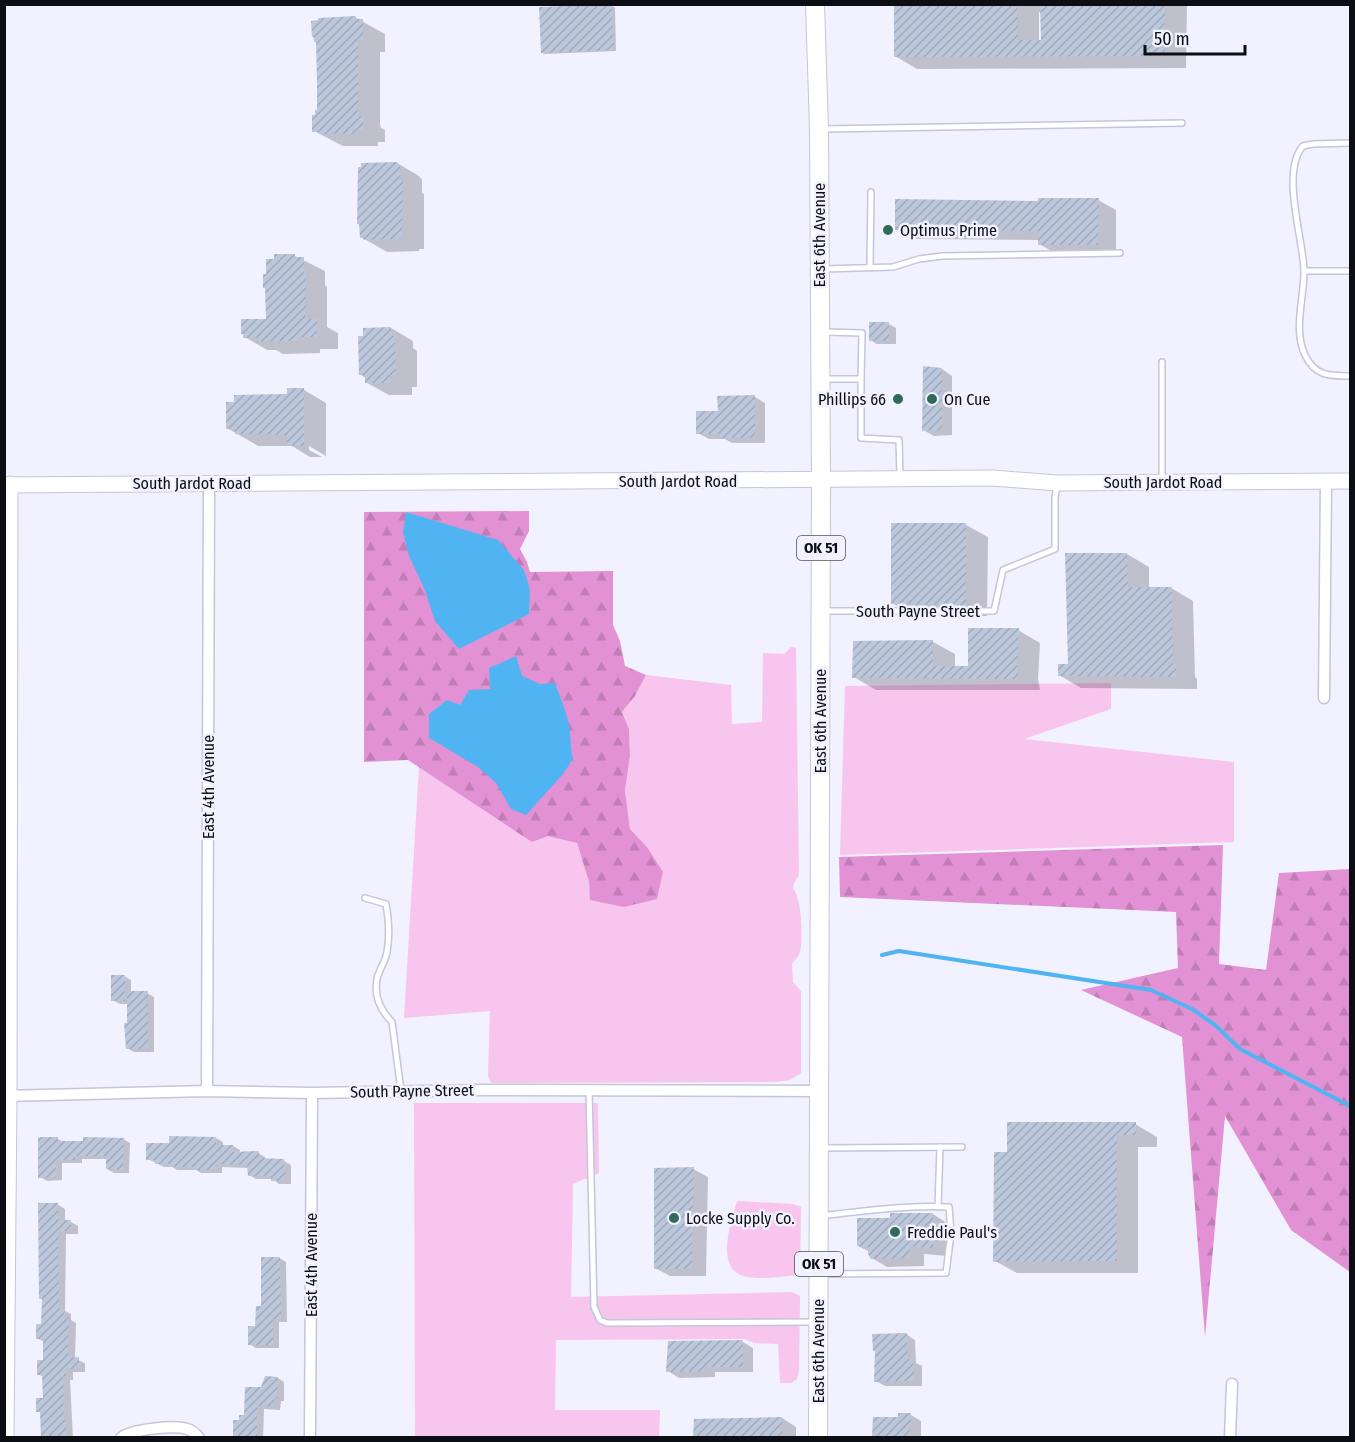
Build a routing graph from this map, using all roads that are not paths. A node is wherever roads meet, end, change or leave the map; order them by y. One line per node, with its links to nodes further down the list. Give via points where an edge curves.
1 (815, 4): 3 (main road, East 6th Avenue / OK 51)
2 (1182, 123): 3 (lane)
3 (819, 129): 8 (main road, East 6th Avenue / OK 51)
4 (1350, 143): 9 (lane, via 1303,146 1297,156 1293,182)
5 (872, 192): 7 (lane)
6 (1120, 253): 7 (lane, via 942,256 892,267)
7 (870, 266): 8 (lane)
8 (819, 268): 11 (main road, East 6th Avenue / OK 51)
9 (1304, 271): 10 (lane); 13 (lane, via 1300,334 1304,353 1313,368 1326,376)
10 (1350, 271)
11 (820, 332): 14 (main road, East 6th Avenue / OK 51); 15 (lane, via 862,333)
12 (1162, 362): 22 (lane)
13 (1350, 376)
14 (820, 378): 15 (lane); 16 (main road, East 6th Avenue / OK 51)
15 (861, 379): 17 (lane, via 861,438 899,440)
16 (821, 479): 17 (street, South Jardot Road); 20 (street, South Jardot Road); 24 (main road, East 6th Avenue / OK 51)
17 (900, 479): 21 (street, South Jardot Road, via 993,478)
18 (1326, 481): 19 (street, South Jardot Road); 22 (street, South Jardot Road); 25 (street)
19 (1350, 481)
20 (209, 483): 23 (street, South Jardot Road); 28 (street, East 4th Avenue)
21 (1058, 483): 22 (street, South Jardot Road); 24 (lane, South Payne Street, via 1055,549 1003,570 994,611)
22 (1162, 483)
23 (7, 484): 32 (street)
24 (820, 611): 30 (main road, East 6th Avenue / OK 51)
25 (1324, 698)
26 (365, 898): 29 (lane, via 386,904 389,920 387,954 377,978 377,998 392,1022)
27 (589, 1090): 29 (street, South Payne Street); 30 (street, South Payne Street); 39 (lane, via 594,1307 600,1320)
28 (207, 1091): 31 (street, South Payne Street); 32 (street, South Payne Street)
29 (401, 1091): 31 (street, South Payne Street)
30 (820, 1091): 34 (main road, East 6th Avenue / OK 51)
31 (312, 1093): 44 (street, East 4th Avenue)
32 (7, 1096): 41 (street)
33 (962, 1147): 35 (lane)
34 (819, 1148): 35 (lane); 37 (main road, East 6th Avenue / OK 51)
35 (940, 1148): 36 (lane)
36 (938, 1206): 37 (lane); 38 (lane, via 949,1207 951,1233 946,1273)
37 (819, 1216): 38 (main road, East 6th Avenue / OK 51)
38 (819, 1274): 39 (main road, East 6th Avenue / OK 51)
39 (819, 1322): 45 (main road, East 6th Avenue / OK 51)
40 (1232, 1384): 46 (street)
41 (6, 1437)
42 (121, 1437): 43 (street, via 136,1430 178,1428 187,1428)
43 (199, 1437)
44 (310, 1437)
45 (818, 1437)
46 (1230, 1437)

